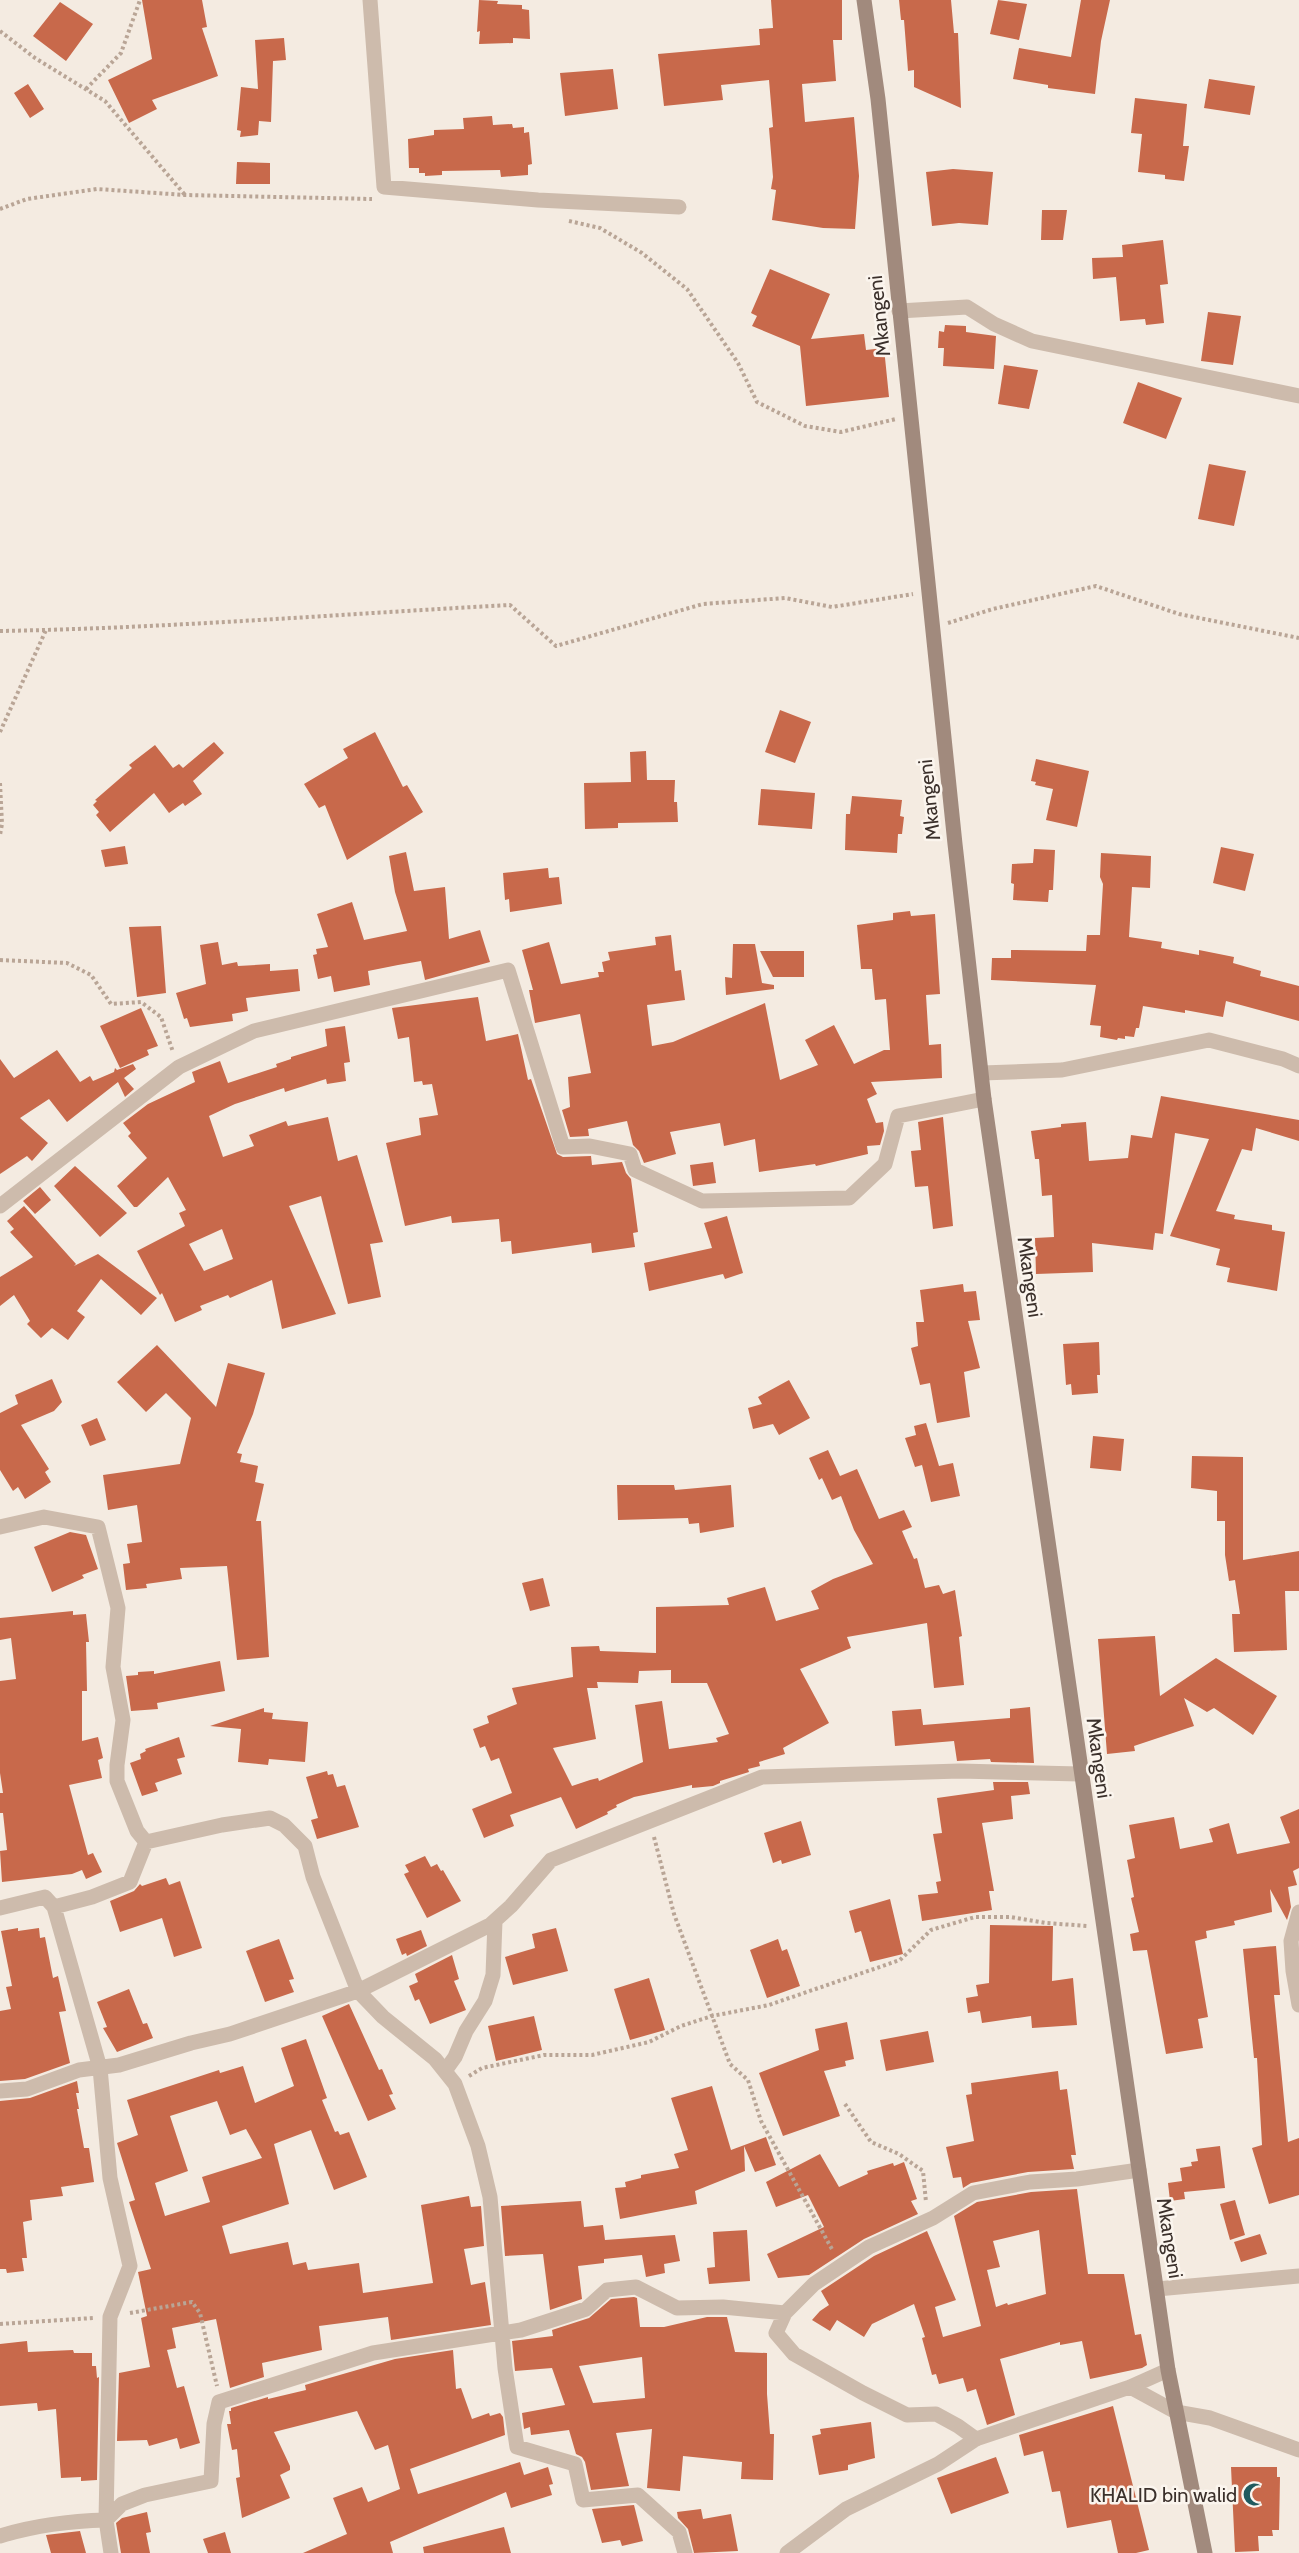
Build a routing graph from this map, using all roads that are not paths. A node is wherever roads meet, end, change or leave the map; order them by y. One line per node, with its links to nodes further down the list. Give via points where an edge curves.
1 (370, 0): 3 (street, via 384,187)
2 (864, 0): 4 (street, Mkangeni)
3 (679, 207)
4 (899, 311): 5 (street, via 967,307 1032,341); 7 (street, Mkangeni)
5 (1299, 396)
6 (1299, 1066): 7 (street, via 1209,1040 1062,1070)
7 (982, 1073): 8 (street, Mkangeni)
8 (984, 1099): 9 (street, via 898,1116 885,1164 849,1198 702,1201 635,1170 630,1154 590,1146 563,1147 508,970 254,1031 179,1067); 11 (street, Mkangeni)
9 (0, 1206)
10 (0, 1527): 12 (street, via 44,1518 98,1527 118,1608 113,1667 123,1720 117,1781 137,1831)
11 (1080, 1774): 16 (street, via 960,1770 762,1777 551,1860); 22 (street, Mkangeni)
12 (146, 1842): 13 (street, via 130,1882); 17 (street, via 270,1818 284,1825 305,1846)
13 (54, 1907): 14 (street, via 45,1897); 19 (street)
14 (0, 1908)
15 (1299, 1912): 18 (street, via 1291,1941)
16 (495, 1921): 17 (street); 20 (street, via 493,1975 485,2001)
17 (358, 1991): 19 (street, via 230,2034); 20 (street)
18 (1299, 2005)
19 (100, 2068): 21 (street, via 79,2070 27,2089); 32 (street, via 110,2178 130,2266 110,2317)
20 (445, 2071): 26 (street, via 455,2084 478,2146 490,2197)
21 (0, 2091)
22 (1139, 2170): 24 (street, Mkangeni); 25 (street, via 1029,2182 973,2193 933,2218 869,2247 814,2284)
23 (1299, 2276): 24 (street)
24 (1157, 2289): 27 (street, Mkangeni)
25 (785, 2313): 26 (street, via 723,2307 677,2308 636,2287 607,2290 586,2309); 30 (street, via 776,2333 794,2354 907,2415 936,2414)
26 (502, 2333): 32 (street, via 373,2353 219,2402 211,2481 145,2495 122,2504); 35 (street, via 518,2447 575,2464 583,2500 638,2495 679,2532)
27 (1167, 2370): 28 (street); 29 (street, Mkangeni)
28 (1130, 2387): 29 (street); 30 (street)
29 (1176, 2412): 31 (street, via 1210,2418); 37 (street, Mkangeni)
30 (976, 2439): 36 (street, via 938,2464 846,2509)
31 (1299, 2450)
32 (106, 2520): 33 (street, via 61,2522); 34 (street)
33 (0, 2536)
34 (111, 2553)
35 (686, 2553)
36 (787, 2553)
37 (1204, 2553)

